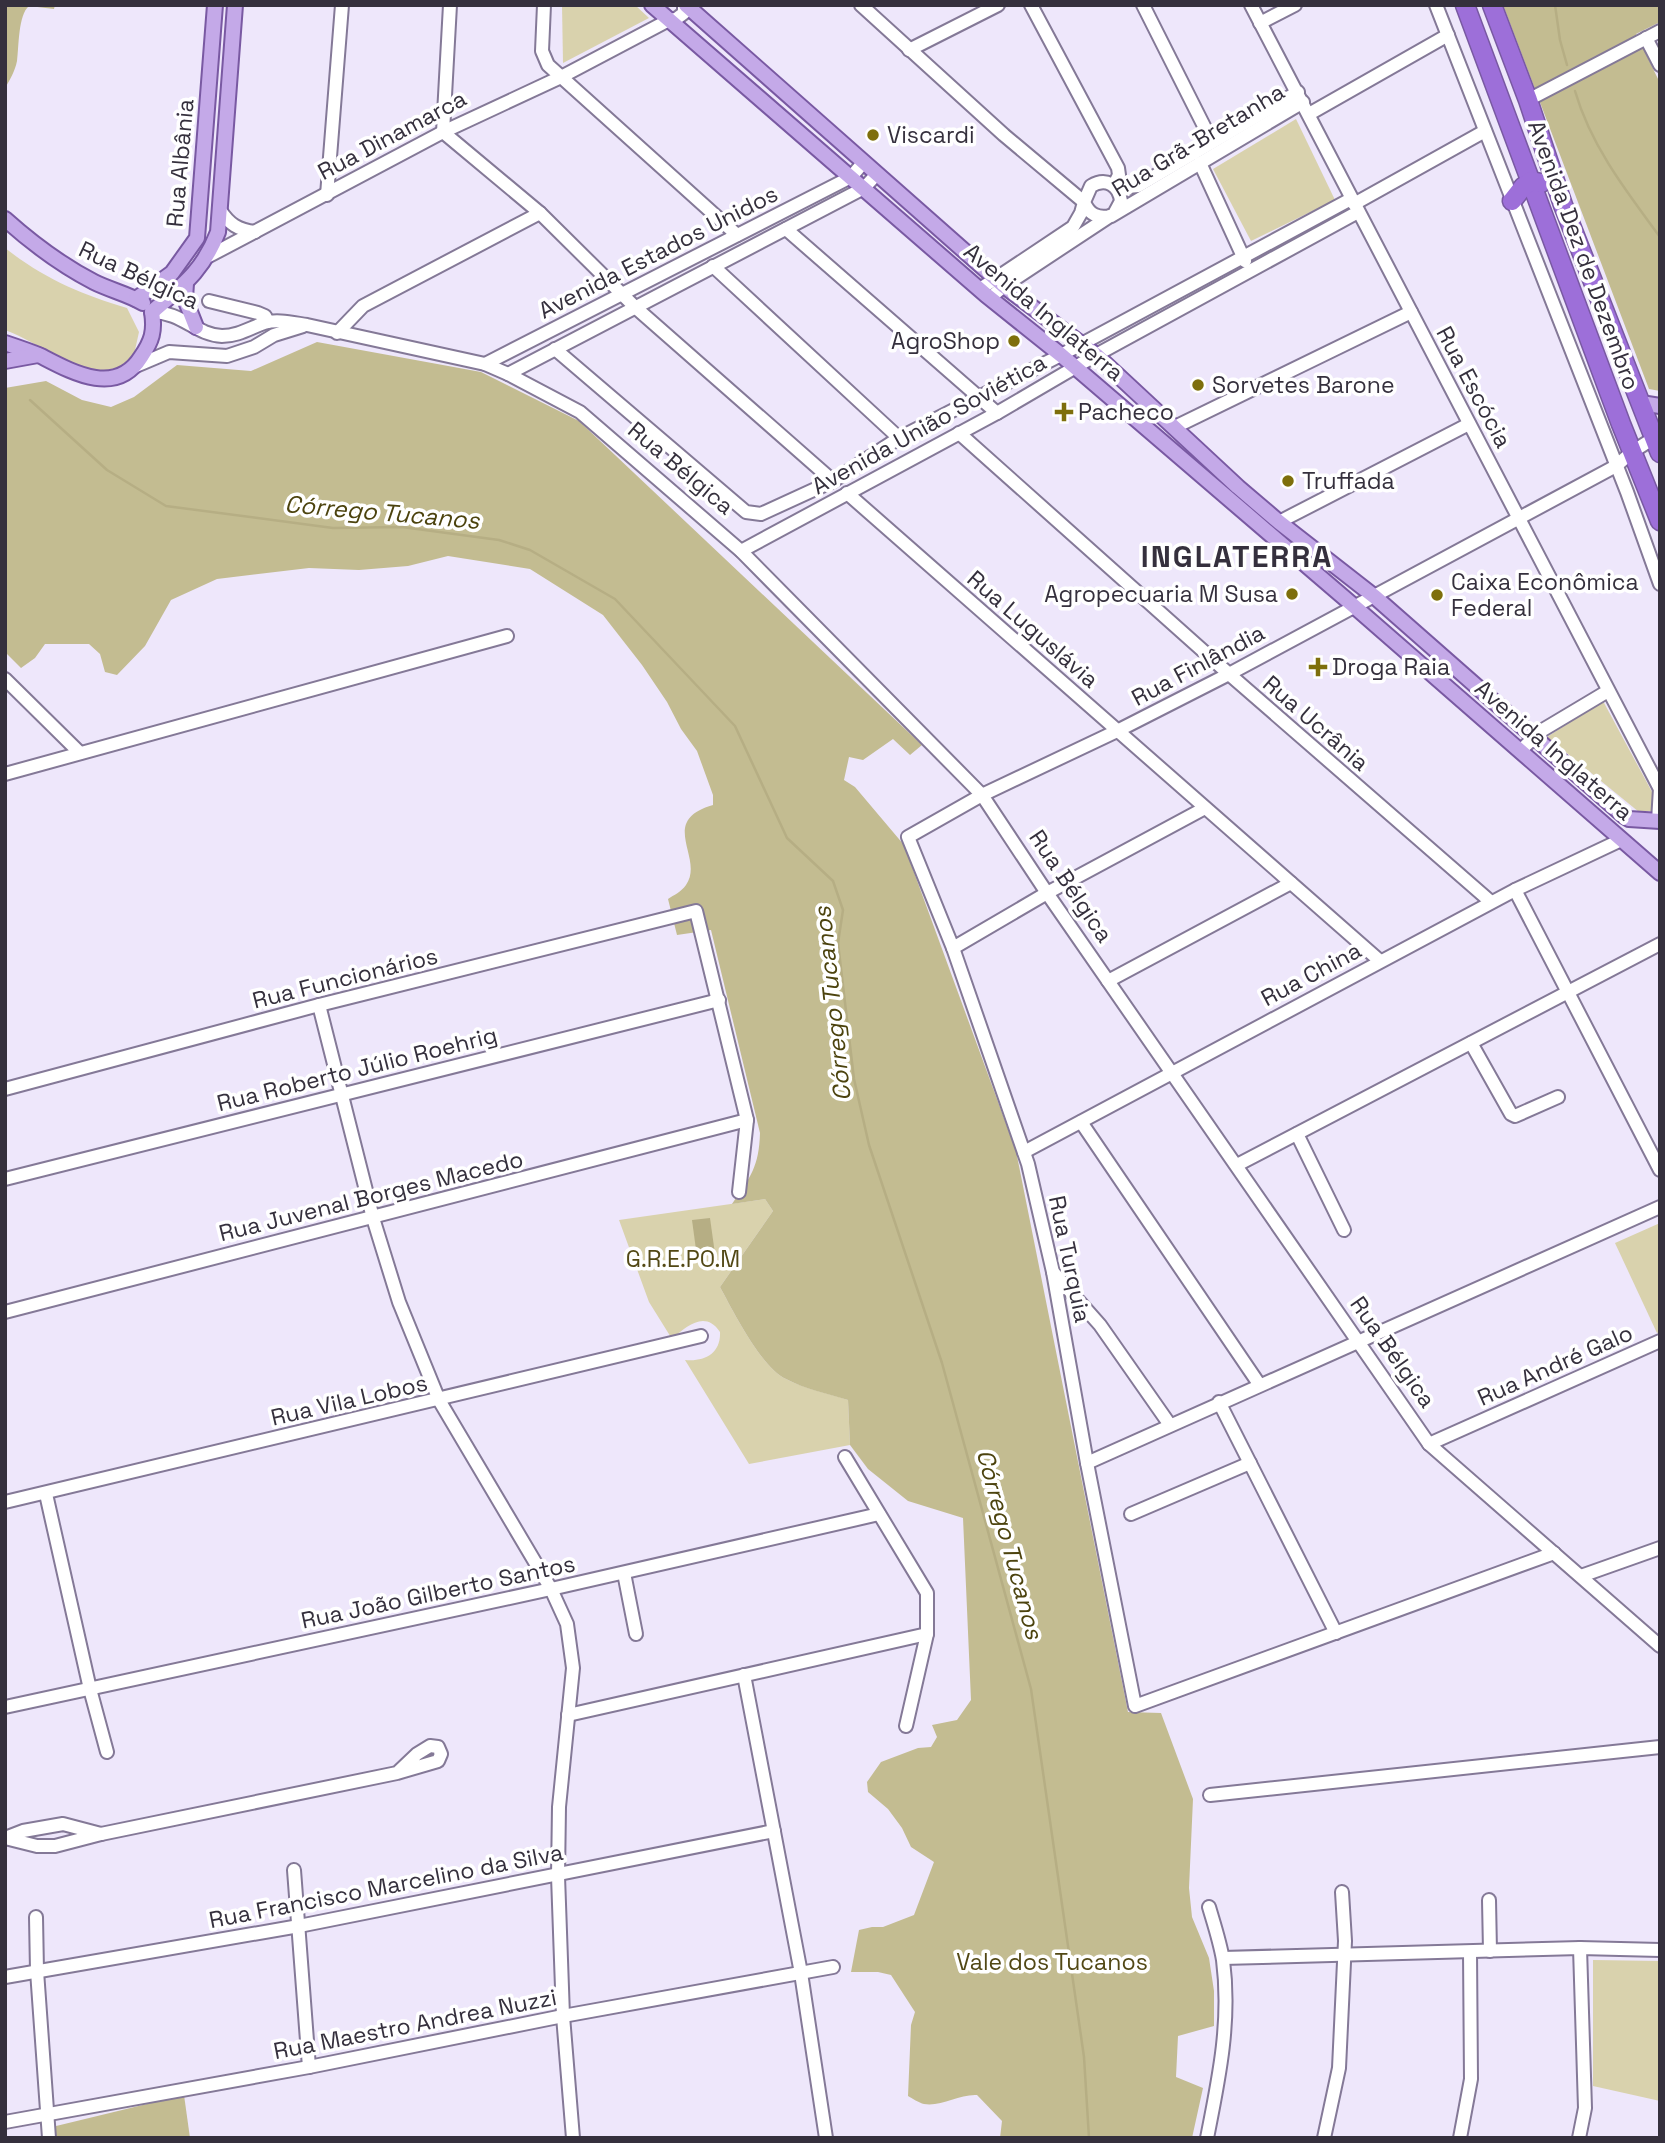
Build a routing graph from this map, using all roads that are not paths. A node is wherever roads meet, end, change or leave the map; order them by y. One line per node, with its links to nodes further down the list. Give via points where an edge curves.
1 (215, 5): 61 (main road, Rua Albânia, via 197,238 172,273)
2 (235, 5): 44 (main road, Rua Albânia)
3 (342, 5): 39 (street)
4 (450, 5): 30 (street)
5 (544, 5): 26 (street, via 542,51)
6 (652, 5): 18 (main road, Avenida Inglaterra)
7 (677, 5): 18 (street)
8 (685, 5): 18 (street, Rua Dinamarca, via 681,17); 32 (main road, Avenida Inglaterra)
9 (861, 5): 23 (street)
10 (998, 5): 23 (street)
11 (1031, 5): 37 (street, via 1118,168)
12 (1143, 5): 31 (street)
13 (1251, 5): 19 (street, Rua Escócia)
14 (1294, 5): 19 (street)
15 (1436, 5): 21 (street)
16 (1465, 5): 25 (highway, Avenida Dez de Dezembro)
17 (1492, 5): 27 (highway, Avenida Dez de Dezembro)
18 (669, 20): 26 (street, Rua Dinamarca); 35 (main road, Avenida Inglaterra)
19 (1260, 23): 28 (street, Rua Escócia)
20 (1660, 31): 22 (street)
21 (1447, 35): 28 (street); 29 (street)
22 (1646, 38): 24 (street); 27 (street)
23 (909, 50): 41 (street)
24 (1660, 65)
25 (1491, 73): 27 (highway, via 1509,104); 36 (highway, Avenida Dez de Dezembro)
26 (561, 77): 30 (street, Rua Dinamarca); 51 (street)
27 (1528, 100): 43 (highway, Avenida Dez de Dezembro)
28 (1303, 102): 31 (street, Rua Grã-Bretanha); 33 (street, Rua Grã-Bretanha); 42 (street, Rua Escócia)
29 (1485, 131): 40 (street); 42 (street)
30 (443, 132): 39 (street, Rua Dinamarca); 45 (street)
31 (1212, 142): 37 (street, Rua Grã-Bretanha, via 1138,186)
32 (863, 163): 34 (main road, Avenida Inglaterra); 35 (street)
33 (1200, 163): 46 (street, Rua Grã-Bretanha); 54 (street)
34 (876, 175): 38 (street, Avenida Estados Unidos); 57 (main road, Avenida Inglaterra)
35 (851, 177): 38 (main road, Avenida Inglaterra); 51 (street, Avenida Estados Unidos)
36 (1531, 181): 40 (highway); 43 (highway, via 1543,184); 90 (highway, Avenida Dez de Dezembro)
37 (1116, 187): 41 (street, via 1109,182 1096,183); 46 (street, via 1121,201)
38 (864, 188): 48 (street, Avenida Estados Unidos); 59 (main road, Avenida Inglaterra)
39 (327, 195): 50 (street, Rua Dinamarca)
40 (1512, 201): 91 (street)
41 (1084, 202): 46 (street, via 1093,214); 57 (street, Rua Grã-Bretanha, via 1073,227)
42 (1354, 205): 54 (street, Avenida União Soviética); 56 (street, Avenida União Soviética); 65 (street, Rua Escócia)
43 (1563, 205): 82 (highway, Avenida Dez de Dezembro)
44 (220, 210): 50 (street, via 228,222); 53 (main road, Rua Albânia)
45 (540, 213): 60 (street); 69 (street, via 363,306)
46 (1112, 215): 57 (street, Rua Grã-Bretanha)
47 (5, 219): 52 (main road, Rua Bélgica)
48 (786, 229): 55 (street, Avenida Estados Unidos); 81 (street)
49 (5, 232): 52 (main road)
50 (255, 232): 53 (street, Rua Dinamarca)
51 (737, 235): 60 (street, Avenida Estados Unidos)
52 (33, 244): 61 (main road, Rua Bélgica, via 96,283)
53 (209, 256): 58 (main road, Rua Dinamarca)
54 (1243, 256): 56 (street); 71 (street, Avenida União Soviética)
55 (713, 266): 63 (street, Avenida Estados Unidos); 88 (street)
56 (1250, 271): 75 (street, Avenida União Soviética)
57 (1000, 282): 59 (street); 71 (main road, Avenida Inglaterra)
58 (186, 283): 64 (main road, Rua Dinamarca); 68 (main road, via 185,299)
59 (985, 293): 74 (main road, Avenida Inglaterra)
60 (622, 294): 63 (street); 77 (street, Avenida Estados Unidos)
61 (136, 299): 64 (main road, Rua Bélgica)
62 (209, 301): 66 (street, via 258,313)
63 (635, 307): 72 (street, Avenida Estados Unidos); 93 (street)
64 (152, 312): 68 (street, Rua Bélgica, via 176,315); 78 (main road, via 152,341)
65 (1411, 312): 85 (street, Rua Escócia); 86 (street)
66 (268, 322): 67 (street, Rua Bélgica); 68 (street, Rua Bélgica, via 220,336)
67 (307, 325): 69 (street, Rua Bélgica); 78 (street, via 227,356 169,352)
68 (196, 327)
69 (337, 333): 77 (street, Rua Bélgica)
70 (5, 343): 73 (main road)
71 (1081, 344): 74 (street, Avenida União Soviética); 75 (main road, Avenida Inglaterra)
72 (555, 349): 80 (street, Avenida Estados Unidos); 93 (street, Avenida União Soviética, via 746,512 761,514)
73 (39, 355): 76 (main road); 78 (main road, via 91,378 115,378)
74 (1061, 355): 79 (main road, Avenida Inglaterra); 81 (street, Avenida União Soviética)
75 (1096, 355): 79 (street, Avenida União Soviética); 86 (main road, Avenida Inglaterra)
76 (5, 361)
77 (485, 364): 80 (street, Rua Bélgica)
78 (136, 366)
79 (1075, 367): 84 (street, Avenida União Soviética); 94 (main road, Avenida Inglaterra)
80 (508, 374): 101 (street, Rua Bélgica, via 580,412)
81 (980, 398): 84 (street); 88 (street, Avenida União Soviética)
82 (1641, 403): 83 (main road); 89 (highway, Avenida Dez de Dezembro)
83 (1660, 406)
84 (997, 413): 87 (street, Avenida União Soviética)
85 (1469, 424): 98 (street, Rua Escócia); 100 (street)
86 (1175, 427): 92 (main road, Avenida Inglaterra)
87 (959, 433): 96 (street, Avenida União Soviética); 106 (street, Rua Ucrânia)
88 (899, 438): 93 (street, Avenida União Soviética)
89 (1658, 442): 90 (street, Rua Finlândia)
90 (1632, 452): 91 (street, Rua Finlândia); 99 (highway, Avenida Dez de Dezembro)
91 (1616, 466): 98 (street, Rua Finlândia); 102 (street)
92 (1225, 474): 94 (main road); 95 (main road, Avenida Inglaterra)
93 (833, 481)
94 (1214, 487): 97 (main road, Avenida Inglaterra)
95 (1238, 487): 97 (main road); 100 (main road, Avenida Inglaterra)
96 (847, 493): 101 (street, Avenida União Soviética); 109 (street, Rua Luguslávia)
97 (1229, 499): 104 (main road, Avenida Inglaterra)
98 (1520, 519): 103 (street, Rua Finlândia); 108 (street, Rua Escócia)
99 (1660, 521)
100 (1279, 522): 103 (main road, Avenida Inglaterra)
101 (741, 551): 115 (street, Rua Bélgica)
102 (1660, 584)
103 (1375, 597): 104 (street, Rua Finlândia); 110 (main road, Avenida Inglaterra)
104 (1355, 607): 106 (street, Rua Finlândia); 111 (main road, Avenida Inglaterra)
105 (507, 636): 112 (street)
106 (1229, 674): 109 (street, Rua Finlândia); 125 (street, Rua Ucrânia)
107 (5, 679): 112 (street)
108 (1608, 691): 110 (street); 114 (street, Rua Escócia)
109 (1117, 731): 115 (street, Rua Finlândia); 116 (street, Rua Luguslávia)
110 (1534, 736): 111 (street); 117 (main road, Avenida Inglaterra)
111 (1521, 750): 120 (main road, Avenida Inglaterra)
112 (80, 753): 113 (street)
113 (5, 774)
114 (1660, 788): 118 (street, Rua Escócia)
115 (982, 795): 119 (street, Rua Finlândia); 124 (street, Rua Bélgica)
116 (1205, 808): 122 (street, Rua Luguslávia); 124 (street)
117 (1629, 819): 118 (main road, Avenida Inglaterra); 120 (main road)
118 (1659, 821)
119 (908, 837): 127 (street, Rua Turquia)
120 (1621, 840): 121 (main road, Avenida Inglaterra); 123 (street, Rua China)
121 (1660, 873)
122 (1292, 883): 128 (street, Rua Luguslávia); 129 (street)
123 (1515, 890): 125 (street, Rua China); 130 (street)
124 (1047, 893): 127 (street); 129 (street, Rua Bélgica)
125 (1491, 902): 128 (street, Rua China)
126 (1660, 944): 130 (street)
127 (953, 947): 141 (street, Rua Turquia)
128 (1380, 961): 134 (street, Rua China)
129 (1108, 981): 134 (street, Rua Bélgica)
130 (1567, 993): 133 (street); 143 (street)
131 (719, 1000): 132 (street, Rua Funcionários, via 696,911); 136 (street, Rua Roberto Júlio Roehrig); 138 (street)
132 (319, 1006): 135 (street, Rua Funcionários); 136 (street)
133 (1471, 1043): 137 (street, via 1511,1114); 140 (street)
134 (1172, 1073): 139 (street, Rua China); 142 (street, Rua Bélgica)
135 (5, 1089)
136 (341, 1094): 144 (street, Rua Roberto Júlio Roehrig); 147 (street)
137 (1558, 1097)
138 (747, 1120): 145 (street); 147 (street, Rua Juvenal Borges Macedo)
139 (1081, 1122): 141 (street, Rua China); 154 (street)
140 (1297, 1134): 142 (street); 148 (street)
141 (1024, 1152): 149 (street, Rua Turquia)
142 (1237, 1165): 153 (street, Rua Bélgica)
143 (1660, 1170)
144 (5, 1179)
145 (739, 1192)
146 (1660, 1207): 153 (street)
147 (373, 1218): 150 (street, Rua Juvenal Borges Macedo); 155 (street, via 399,1302)
148 (1344, 1230)
149 (1053, 1272): 157 (street, via 1100,1325); 160 (street, Rua Turquia)
150 (5, 1312)
151 (701, 1336): 155 (street, Rua Vila Lobos)
152 (1660, 1341): 158 (street, Rua André Galo)
153 (1359, 1342): 154 (street); 158 (street, Rua Bélgica)
154 (1259, 1384): 156 (street)
155 (439, 1400): 162 (street, Rua Vila Lobos); 170 (street)
156 (1219, 1402): 157 (street); 161 (street)
157 (1170, 1425): 160 (street)
158 (1429, 1444): 167 (street, Rua Bélgica)
159 (845, 1457): 164 (street)
160 (1087, 1463): 171 (street, Rua Turquia, via 1135,1706)
161 (1250, 1463): 165 (street); 171 (street)
162 (46, 1494): 163 (street, Rua Vila Lobos); 176 (street)
163 (5, 1502)
164 (879, 1514): 168 (street, Rua João Gilberto Santos); 173 (street, via 927,1593)
165 (1132, 1514)
166 (1660, 1548): 169 (street)
167 (1554, 1553): 169 (street, Rua Bélgica); 171 (street)
168 (624, 1573): 170 (street, Rua João Gilberto Santos); 172 (street)
169 (1581, 1576): 174 (street, Rua Bélgica)
170 (551, 1589): 176 (street, Rua João Gilberto Santos); 178 (street, via 569,1635 573,1668)
171 (1336, 1633)
172 (636, 1634)
173 (927, 1634): 175 (street); 179 (street)
174 (1660, 1646)
175 (744, 1675): 178 (street); 188 (street)
176 (90, 1689): 177 (street, Rua João Gilberto Santos); 181 (street)
177 (5, 1707)
178 (568, 1714): 193 (street)
179 (906, 1726)
180 (1660, 1747): 185 (street)
181 (107, 1752)
182 (417, 1754): 183 (street); 183 (street, via 430,1746 438,1747 441,1754 438,1761); 184 (street)
183 (421, 1767): 184 (street)
184 (397, 1773): 189 (street)
185 (1210, 1795)
186 (73, 1827): 187 (street, via 62,1824); 189 (street); 190 (street)
187 (35, 1829): 191 (street); 191 (street, via 5,1838)
188 (774, 1831): 193 (street, Rua Francisco Marcelino da Silva); 207 (street)
189 (101, 1834): 190 (street)
190 (71, 1843): 191 (street)
191 (37, 1846)
192 (294, 1870): 198 (street)
193 (558, 1875): 198 (street, Rua Francisco Marcelino da Silva); 209 (street)
194 (1342, 1892): 203 (street)
195 (1489, 1900): 201 (street)
196 (1209, 1907): 204 (street)
197 (36, 1917): 206 (street)
198 (299, 1926): 206 (street, Rua Francisco Marcelino da Silva); 210 (street)
199 (1580, 1948): 200 (street); 201 (street); 219 (street, via 1585,2108)
200 (1660, 1950)
201 (1490, 1951): 202 (street)
202 (1470, 1952): 203 (street); 218 (street, via 1471,2080)
203 (1344, 1953): 204 (street); 217 (street, via 1339,2068)
204 (1223, 1958): 216 (street, via 1227,2013 1222,2068)
205 (834, 1967): 207 (street, Rua Maestro Andrea Nuzzi)
206 (37, 1971): 208 (street, Rua Francisco Marcelino da Silva); 211 (street)
207 (801, 1973): 209 (street, Rua Maestro Andrea Nuzzi); 215 (street)
208 (5, 1977)
209 (563, 2016): 210 (street, Rua Maestro Andrea Nuzzi); 214 (street)
210 (309, 2067): 211 (street, Rua Maestro Andrea Nuzzi)
211 (47, 2114): 212 (street, Rua Maestro Andrea Nuzzi); 213 (street)
212 (5, 2122)
213 (49, 2138)
214 (573, 2138)
215 (826, 2138)
216 (1207, 2138)
217 (1324, 2138)
218 (1460, 2138)
219 (1578, 2138)

